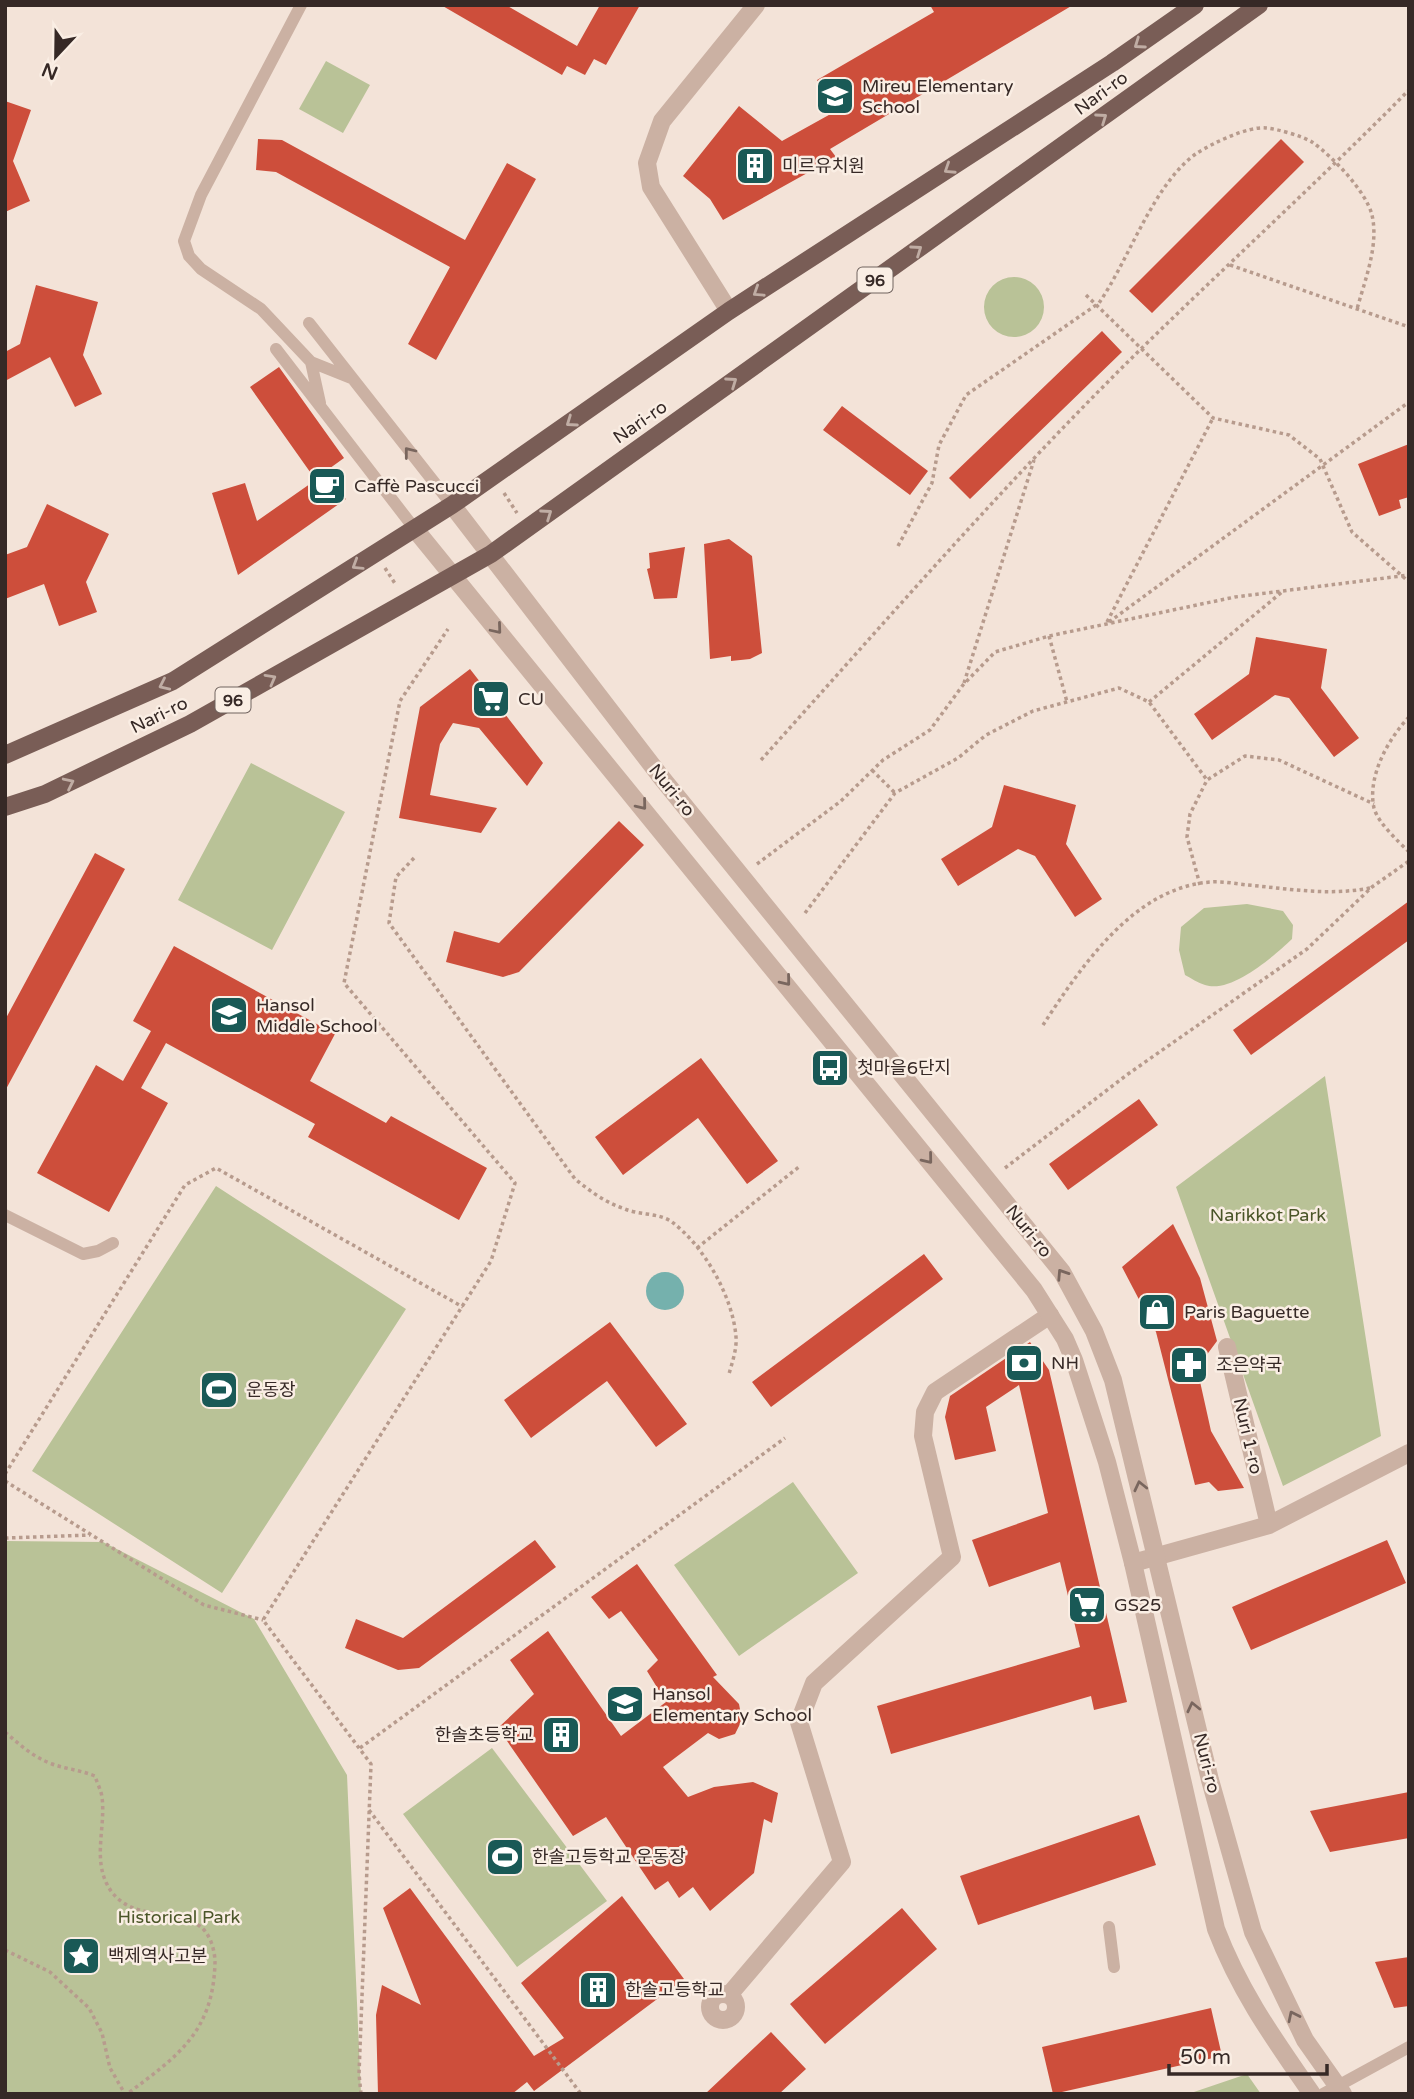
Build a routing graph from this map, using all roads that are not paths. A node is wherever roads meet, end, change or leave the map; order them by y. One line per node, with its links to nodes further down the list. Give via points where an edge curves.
1 (301, 5): 8 (lane, via 201,195 184,241 188,256 201,269 261,309)
2 (756, 5): 5 (street, via 662,121 647,163 651,187)
3 (1195, 5): 5 (main road, Nari-ro, one-way to 5)
4 (1259, 5): 13 (main road, Nari-ro / 96, one-way to 4)
5 (729, 311): 11 (main road, Nari-ro, one-way to 11)
6 (309, 323): 9 (lane)
7 (276, 349): 10 (lane)
8 (311, 362): 9 (lane); 10 (lane)
9 (351, 378): 11 (lane, one-way to 9)
10 (320, 406): 12 (lane)
11 (452, 505): 12 (main road, Nari-ro); 13 (street, Nuri-ro)
12 (414, 528): 14 (street, Nuri-ro); 15 (main road, Nari-ro, one-way to 15, via 173,681)
13 (491, 554): 14 (main road, Nari-ro / 96); 23 (street, Nuri-ro, one-way to 13, via 1113,1380 1094,1331 1062,1272 661,777)
14 (453, 577): 16 (main road, Nari-ro / 96, one-way to 14, via 45,794 190,724); 19 (street, Nuri-ro, one-way to 19, via 803,1003)
15 (5, 755)
16 (5, 807)
17 (5, 1215): 18 (lane, via 83,1254)
18 (113, 1243)
19 (1050, 1315): 24 (street, Nuri-ro, via 1087,1394); 27 (street, via 935,1392 925,1412 923,1436 951,1557 814,1683 799,1722 842,1862)
20 (1227, 1347): 22 (street, Nuri 1-ro)
21 (1409, 1453): 22 (street)
22 (1269, 1525): 23 (street)
23 (1157, 1557): 24 (street); 29 (street, Nuri-ro, one-way to 23, via 1253,1932 1210,1780)
24 (1133, 1563): 30 (street, Nuri-ro, via 1216,1929 1252,2009)
25 (1109, 1927): 26 (lane)
26 (1114, 1967)
27 (729, 1995)
28 (1409, 2047): 29 (lane)
29 (1334, 2091)
30 (1312, 2094)

